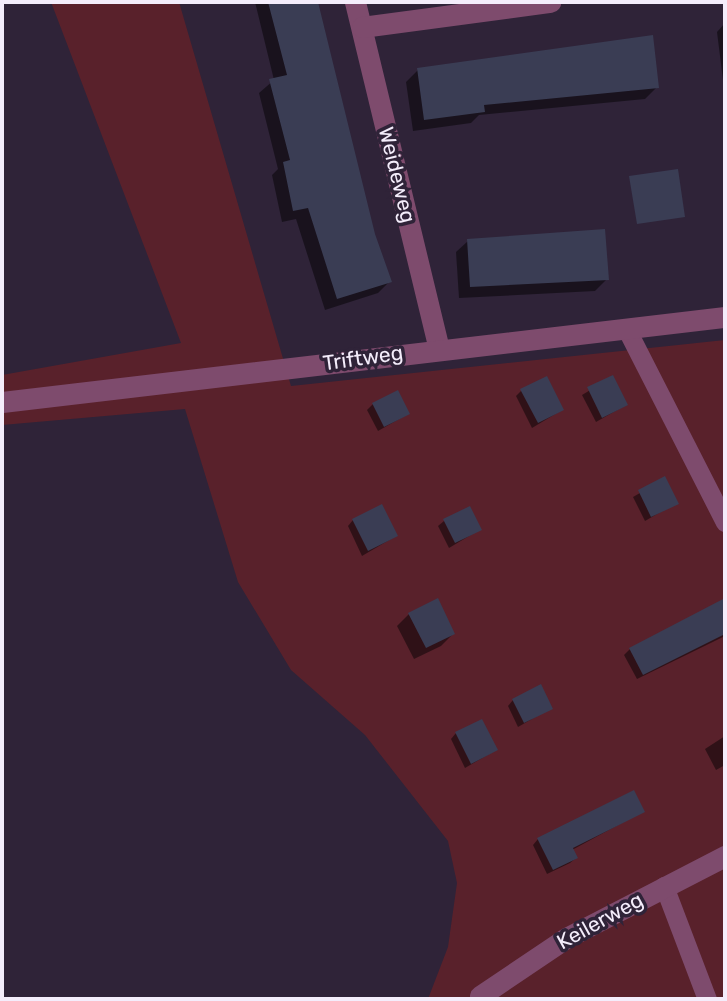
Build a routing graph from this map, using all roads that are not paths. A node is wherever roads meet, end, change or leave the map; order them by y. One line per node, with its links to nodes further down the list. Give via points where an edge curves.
1 (355, 2): 3 (street, Weideweg)
2 (550, 2): 3 (street)
3 (362, 27): 6 (street, Weideweg)
4 (725, 317): 5 (street, Triftweg)
5 (626, 328): 6 (street, Triftweg); 8 (lane)
6 (439, 348): 7 (street, Triftweg)
7 (2, 402)
8 (725, 522)
9 (725, 856): 10 (street, Keilerweg)
10 (664, 886): 11 (street, Keilerweg, via 566,938); 12 (lane)
11 (478, 998)
12 (707, 999)

